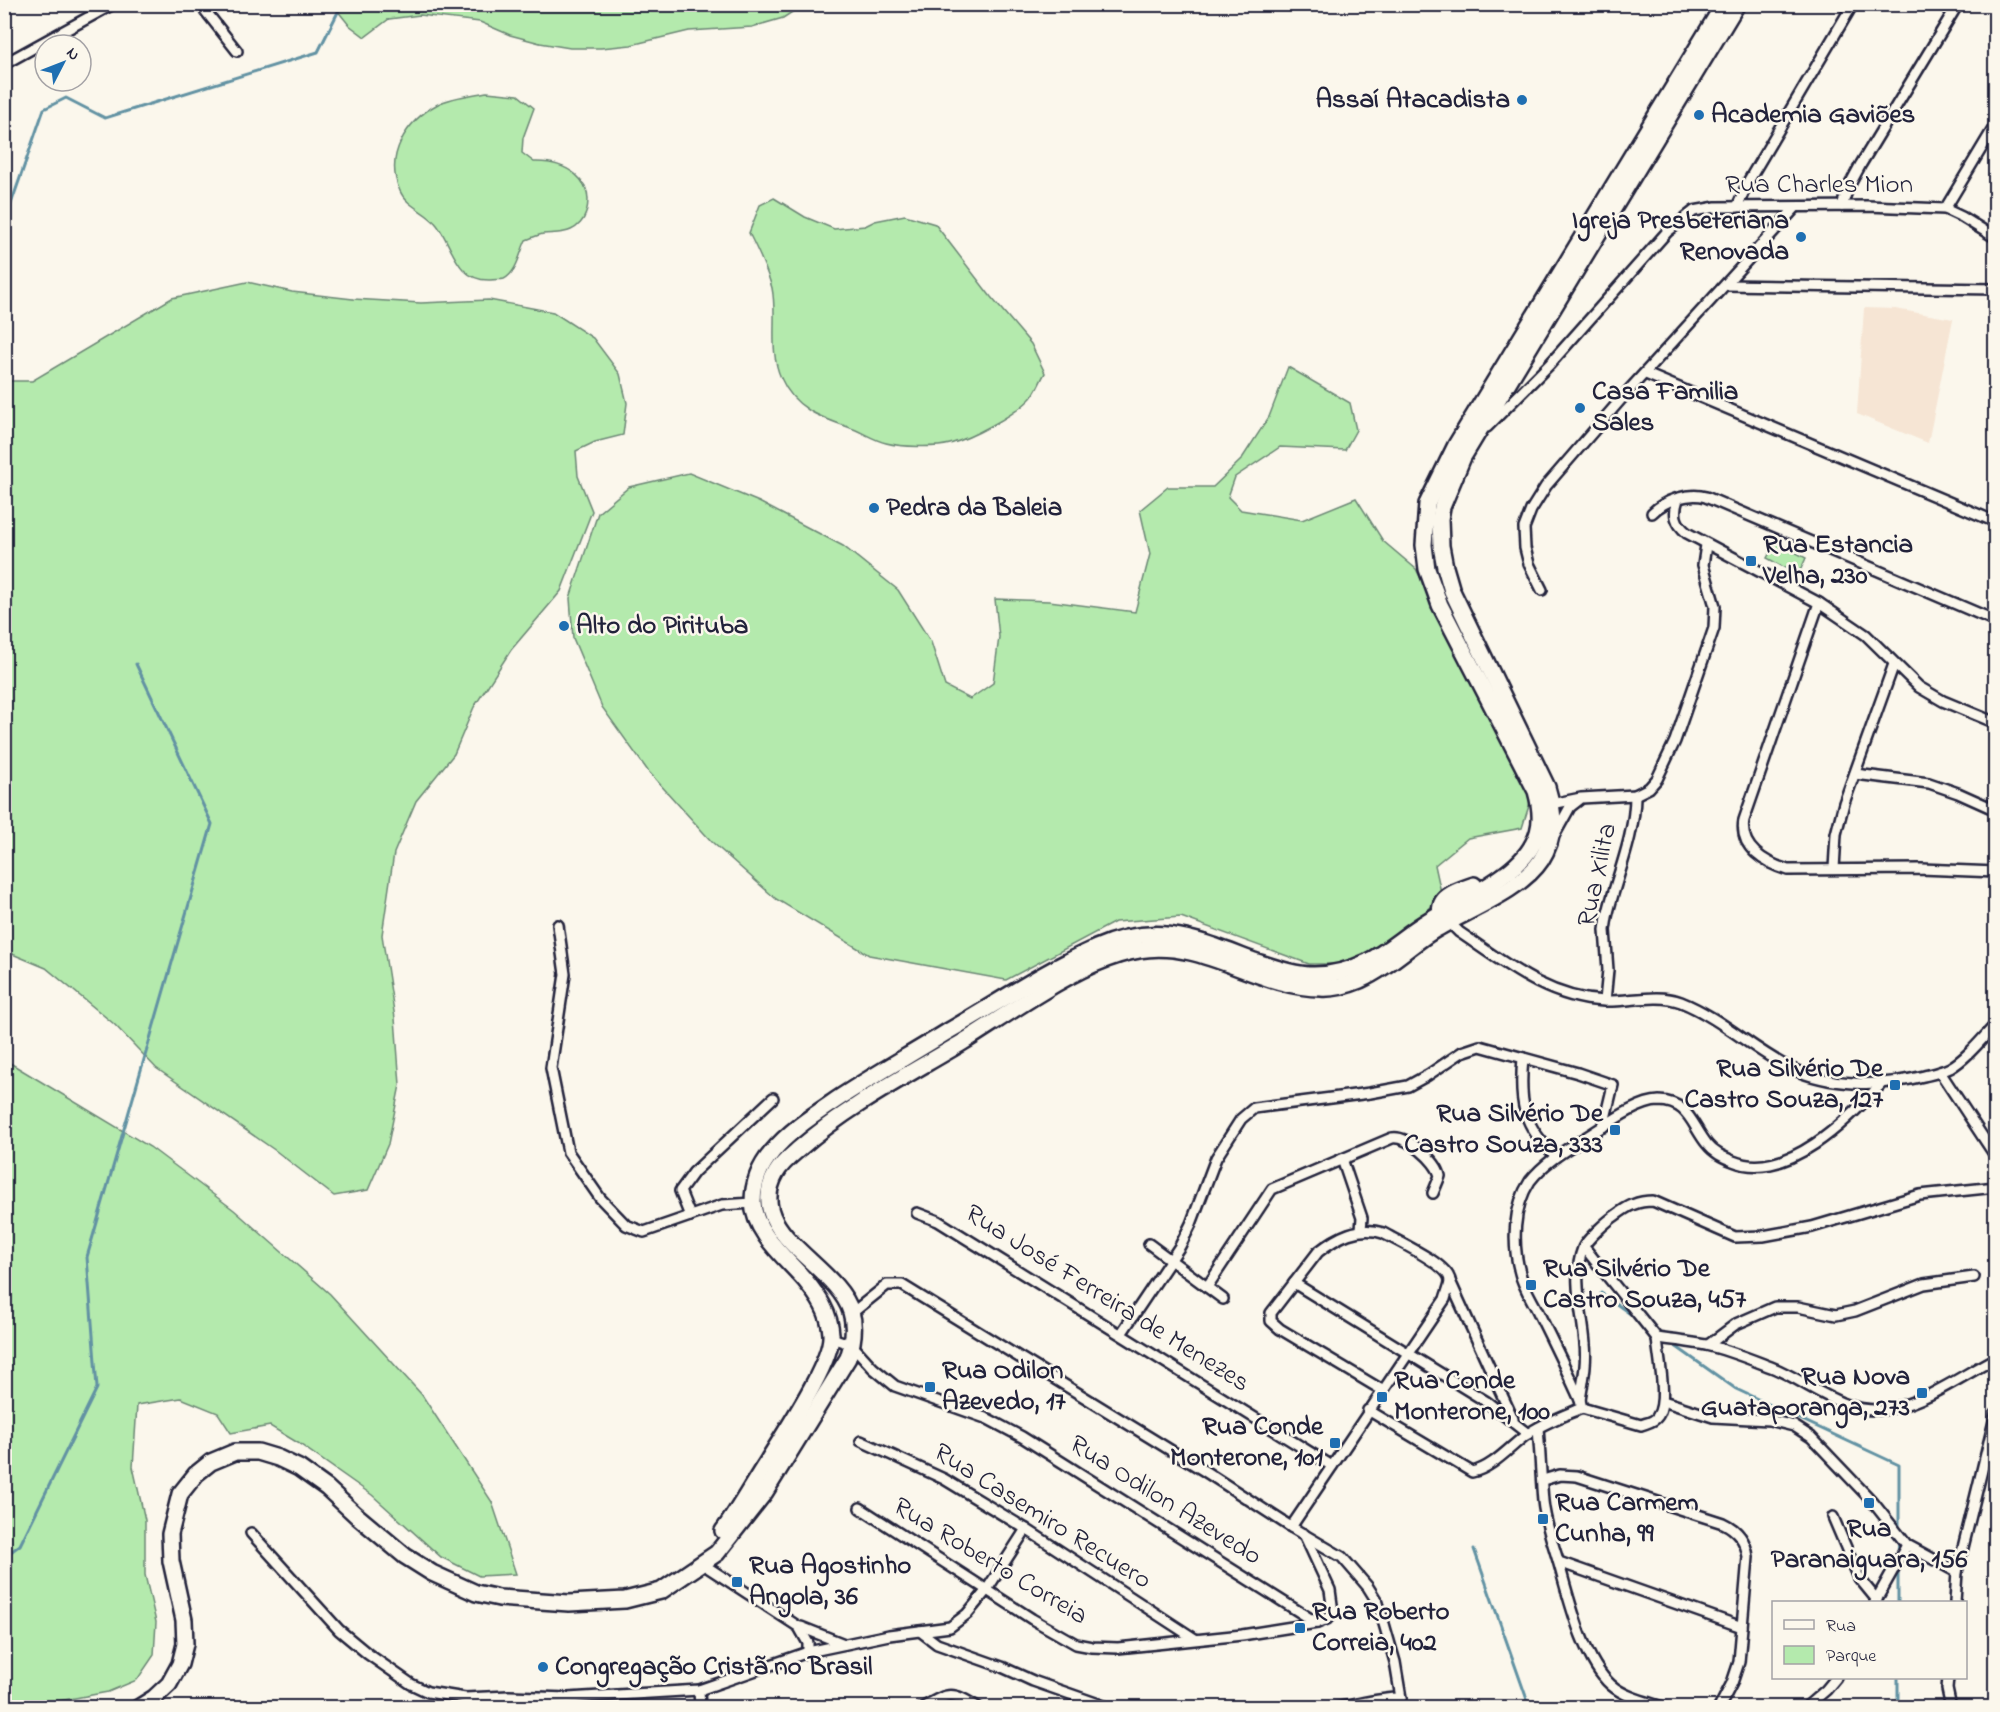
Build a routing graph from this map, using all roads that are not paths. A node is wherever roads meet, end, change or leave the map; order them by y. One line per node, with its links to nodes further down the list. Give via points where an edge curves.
1 (113, 4): 8 (street)
2 (200, 4): 7 (street)
3 (1724, 4): 31 (main road, via 1456,444 1427,504 1427,569 1440,604)
4 (1737, 4): 18 (main road)
5 (1853, 4): 11 (street)
6 (1958, 4): 10 (street, via 1861,164)
7 (237, 51)
8 (4, 64)
9 (1995, 124): 13 (street)
10 (1842, 206): 12 (street, Rua Charles Mion); 13 (street, Rua Charles Mion)
11 (1737, 207): 12 (street, Rua Charles Mion); 18 (street, Rua Charles Mion, via 1704,208 1675,224 1549,365)
12 (1795, 207): 15 (street)
13 (1945, 209): 14 (street, Rua Charles Mion)
14 (1995, 238)
15 (1726, 285): 16 (street); 17 (street)
16 (1995, 289)
17 (1646, 374): 21 (street); 23 (street, via 1569,458 1531,510 1524,528 1525,548)
18 (1499, 407): 31 (main road, via 1457,467 1442,507 1441,546 1452,591 1547,788)
19 (1678, 499): 20 (street); 22 (street, via 1677,521 1687,534); 25 (street, via 1706,497)
20 (1652, 513)
21 (1995, 522)
22 (1706, 545): 24 (street); 29 (street, via 1703,565 1714,606 1714,628 1666,761 1657,779)
23 (1542, 590)
24 (1819, 603): 26 (street, via 1866,635); 34 (street, via 1744,820 1744,835 1753,851 1774,866 1788,870)
25 (1995, 621)
26 (1894, 664): 27 (street, via 1931,695); 28 (street)
27 (1995, 723)
28 (1855, 774): 32 (street, via 1929,783); 34 (street, via 1836,834)
29 (1637, 795): 30 (street); 38 (street, Rua Xilita, via 1606,918)
30 (1581, 798): 31 (street); 33 (street, via 1562,818)
31 (1546, 805): 33 (main road, via 1554,830); 36 (main road, via 1534,844 1519,861 1448,896 1440,908)
32 (1995, 810)
33 (1549, 846): 36 (main road, via 1540,862 1520,881)
34 (1834, 869): 35 (street)
35 (1995, 872)
36 (1445, 918): 38 (street, via 1468,938 1548,989 1566,996); 50 (main road, via 1351,969 1333,974 1290,972 1177,935 1119,939 1039,978 807,1120 774,1149 761,1167 755,1180); 63 (main road, via 1362,979 1324,989 1294,987 1178,949 1125,952 1073,975 849,1111 781,1165 774,1175 769,1199 783,1235 832,1283)
37 (558, 925): 52 (street, via 565,974 552,1068 568,1152 600,1198 626,1224 644,1232)
38 (1605, 1001): 42 (street, via 1679,1002 1792,1069 1836,1081)
39 (1995, 1024): 41 (street, via 1959,1062)
40 (1523, 1058): 44 (street, via 1613,1085); 45 (street, via 1522,1085 1528,1121); 56 (street, via 1480,1046 1462,1052 1408,1086 1248,1111 1216,1158)
41 (1940, 1072): 42 (street); 46 (street)
42 (1881, 1084): 44 (street, via 1827,1135 1782,1162 1755,1166 1717,1154 1675,1103 1656,1101)
43 (773, 1098): 52 (street, via 694,1172 680,1191)
44 (1603, 1127): 45 (street)
45 (1556, 1156): 73 (street, via 1529,1183 1522,1199 1515,1251 1520,1276)
46 (1995, 1157)
47 (1342, 1159): 49 (street, via 1392,1138 1401,1138 1439,1170); 53 (street, via 1362,1218); 61 (street, via 1272,1189)
48 (1995, 1187): 55 (street, via 1920,1195 1812,1227 1763,1236 1735,1237 1674,1209 1643,1201 1609,1220)
49 (1433, 1193)
50 (753, 1203): 52 (street, via 722,1205); 58 (main road, via 765,1233)
51 (917, 1213): 64 (street, Rua José Ferreira de Menezes, via 938,1221)
52 (690, 1216)
53 (1361, 1229): 59 (street, via 1383,1233 1440,1265); 60 (street, via 1318,1252)
54 (1149, 1244): 56 (street)
55 (1584, 1247): 66 (street); 73 (street, via 1578,1274 1586,1361)
56 (1172, 1261): 61 (street); 64 (street)
57 (1974, 1278): 68 (street, via 1924,1284 1836,1315 1775,1307 1736,1324)
58 (804, 1279): 63 (main road, via 833,1310); 65 (main road, via 829,1316)
59 (1450, 1281): 69 (street, via 1445,1299); 76 (street)
60 (1294, 1284): 69 (street); 71 (street, via 1271,1313 1273,1324)
61 (1207, 1287): 62 (street)
62 (1223, 1299)
63 (852, 1313): 67 (main road); 84 (street, via 887,1285 902,1284)
64 (1121, 1334): 80 (street, Rua José Ferreira de Menezes)
65 (832, 1338): 67 (street, Rua Odilon Azevedo); 90 (main road, via 795,1417)
66 (1657, 1338): 68 (street); 72 (street)
67 (852, 1345): 90 (main road, via 843,1369 765,1492 717,1553); 95 (street, Rua Odilon Azevedo, via 895,1386 988,1419 1022,1437)
68 (1708, 1345): 70 (street, via 1773,1368 1855,1409 1877,1410 1924,1396)
69 (1407, 1353): 71 (street); 76 (street)
70 (1995, 1358)
71 (1382, 1390): 74 (street)
72 (1663, 1401): 73 (street, via 1658,1417 1641,1425); 88 (street, via 1713,1417 1768,1420 1794,1426 1811,1437 1872,1501)
73 (1581, 1404): 77 (street)
74 (1368, 1410): 78 (street, via 1472,1472 1479,1471); 80 (street)
75 (1995, 1413): 91 (street)
76 (1514, 1421): 78 (street)
77 (1538, 1428): 78 (street); 81 (street)
78 (1528, 1434)
79 (861, 1441): 85 (street, Rua Casemiro Recuero, via 944,1479)
80 (1332, 1466): 84 (street)
81 (1543, 1480): 89 (street, via 1547,1525); 97 (street, via 1577,1476 1734,1529 1743,1540 1748,1557)
82 (860, 1508): 92 (street, Rua Roberto Correia)
83 (1833, 1517): 93 (street, via 1859,1578)
84 (1291, 1527): 87 (street)
85 (1026, 1529): 92 (street); 99 (street, Rua Casemiro Recuero)
86 (251, 1533): 105 (street, via 339,1630 411,1684 428,1692 465,1698 509,1696)
87 (1304, 1534): 95 (street, via 1333,1603 1333,1612); 106 (street, via 1342,1557 1368,1587 1381,1613 1395,1662)
88 (1907, 1545): 91 (street); 93 (street)
89 (1559, 1562): 97 (street); 113 (street, via 1574,1617 1604,1678 1633,1697)
90 (701, 1563): 96 (street); 107 (main road, via 661,1592 625,1600 569,1603 476,1593 405,1556 299,1468 258,1452 235,1452 211,1462 180,1494 170,1534 171,1561 184,1620 184,1644 180,1664 169,1684)
91 (1957, 1572): 94 (street)
92 (986, 1591): 98 (street, via 950,1627); 99 (street, Rua Roberto Correia, via 1076,1644 1118,1648)
93 (1876, 1601)
94 (1955, 1601)
95 (1317, 1623): 99 (street, Rua Roberto Correia)
96 (799, 1626): 100 (street); 101 (street)
97 (1742, 1627): 114 (street, via 1735,1674)
98 (920, 1631): 100 (street); 111 (street, via 937,1644)
99 (1195, 1639)
100 (846, 1644): 101 (street)
101 (808, 1652): 104 (street)
102 (1834, 1679): 115 (street)
103 (1948, 1679): 116 (street)
104 (699, 1690): 105 (street); 108 (street)
105 (570, 1703)
106 (1400, 1703): 112 (street, via 1387,1698)
107 (138, 1707)
108 (700, 1707)
109 (922, 1707): 110 (street, via 947,1695)
110 (979, 1707)
111 (1110, 1707)
112 (1334, 1707)
113 (1666, 1707)
114 (1719, 1707)
115 (1805, 1707)
116 (1951, 1707)

